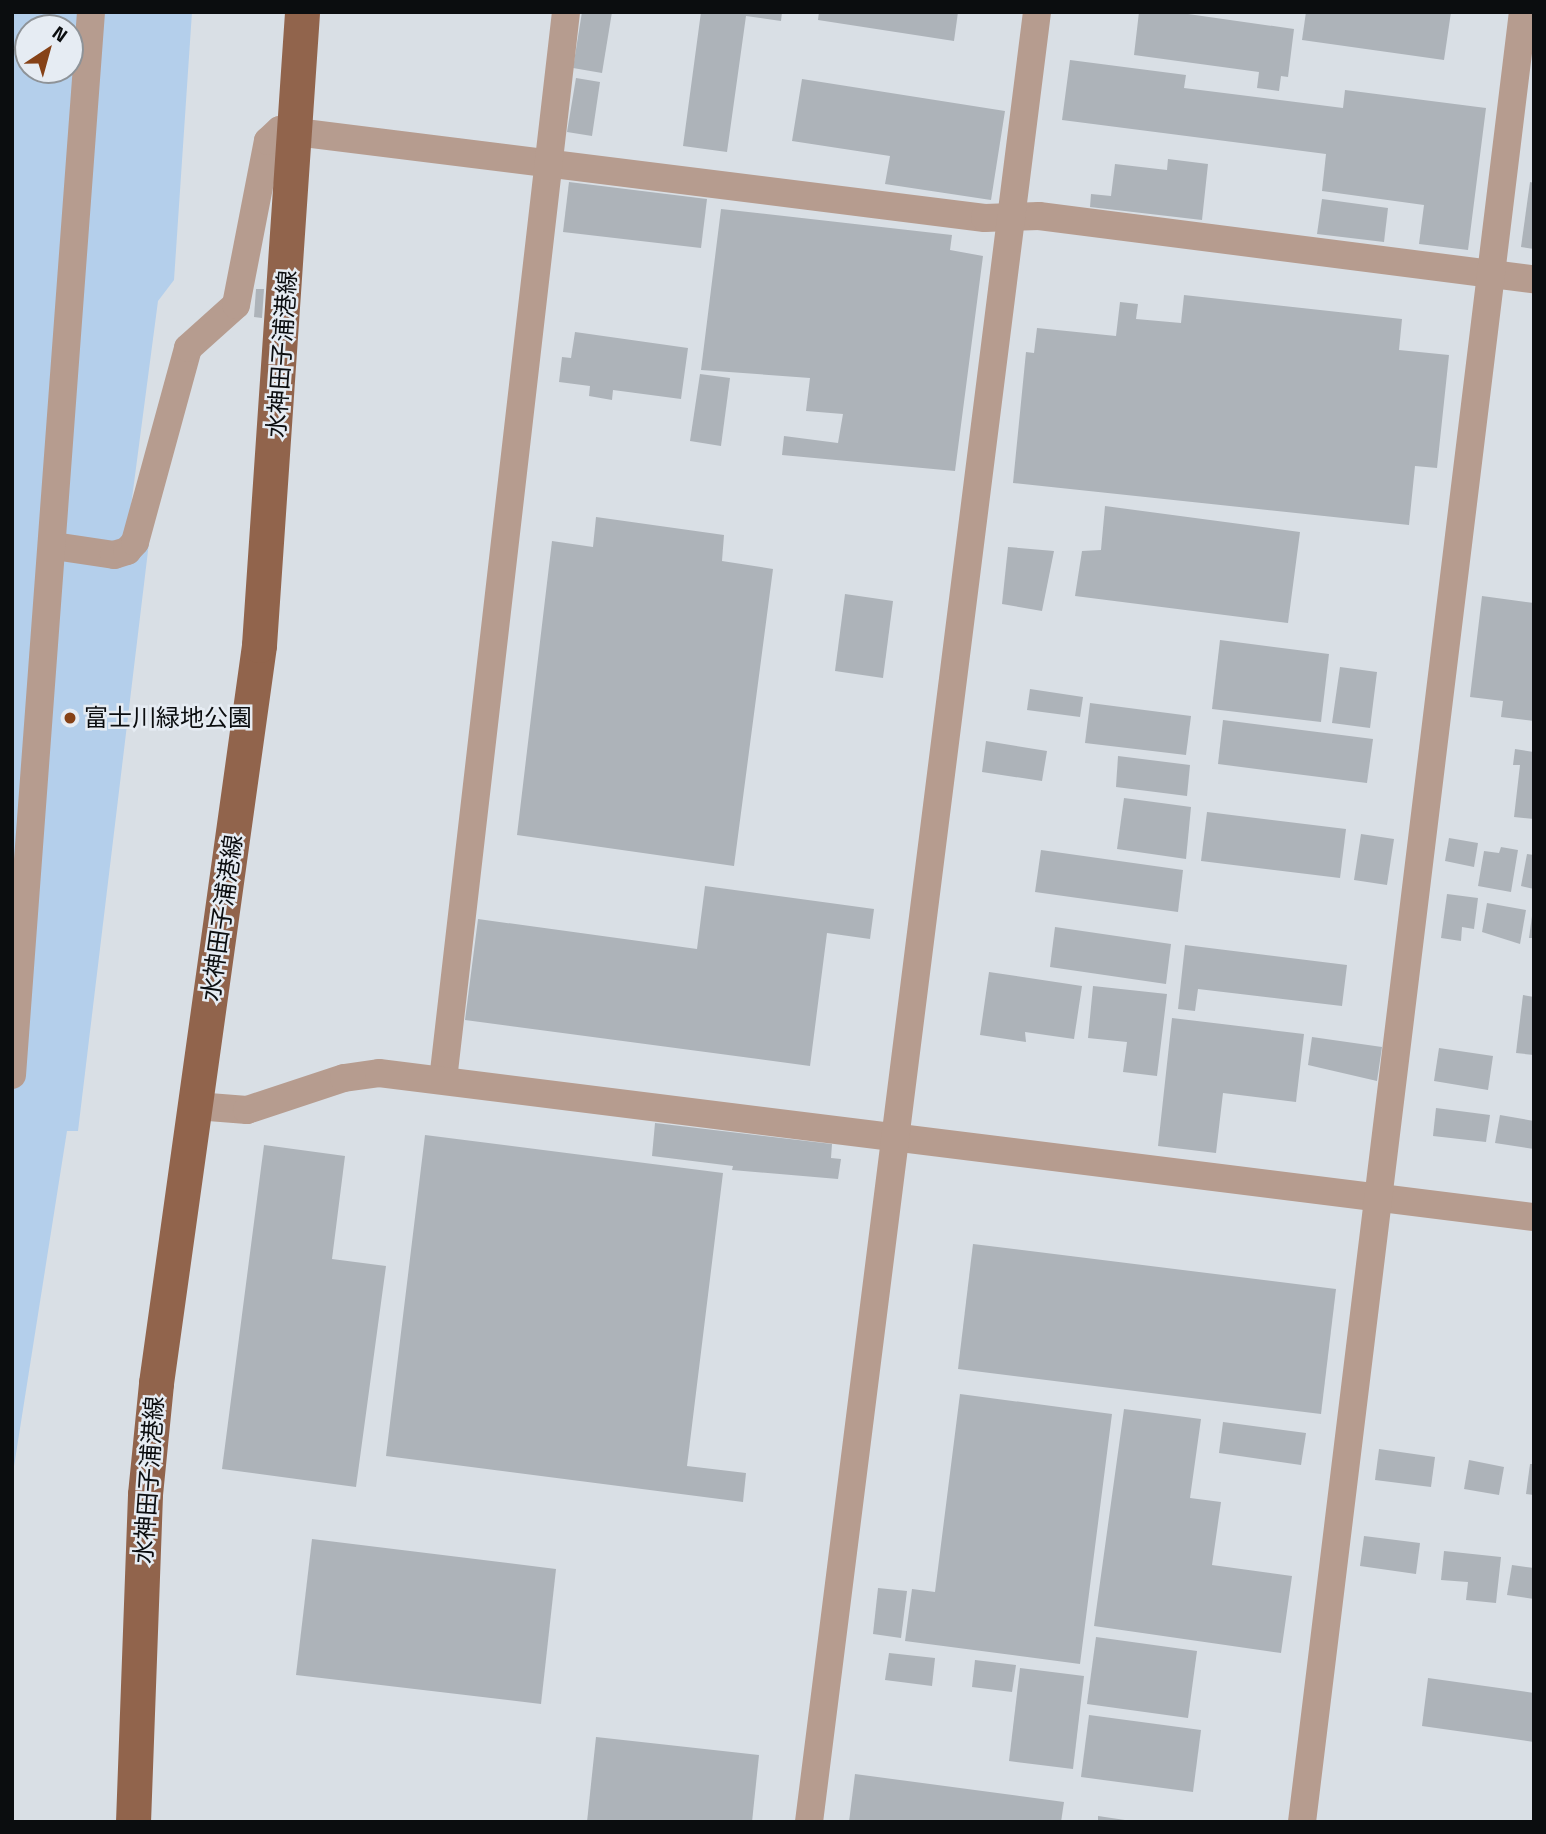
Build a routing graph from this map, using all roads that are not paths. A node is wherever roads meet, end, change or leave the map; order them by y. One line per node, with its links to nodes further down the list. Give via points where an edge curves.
1 (91, 12): 11 (street)
2 (302, 12): 6 (main road, 水神田子浦港線)
3 (566, 12): 7 (street)
4 (1037, 12): 8 (street)
5 (1523, 12): 9 (street)
6 (296, 132): 7 (street); 11 (street, via 279,130 268,141 236,306 188,348 135,542 114,555); 14 (main road, 水神田子浦港線, via 259,645)
7 (549, 162): 8 (street, via 985,218); 13 (street)
8 (1012, 216): 9 (street); 15 (street)
9 (1489, 274): 10 (street); 16 (street)
10 (1534, 279)
11 (54, 547): 12 (street)
12 (12, 1075)
13 (443, 1080): 14 (street, via 361,1074 247,1110); 15 (street)
14 (196, 1106): 18 (main road, 水神田子浦港線, via 157,1371 146,1480)
15 (898, 1138): 16 (street); 19 (street)
16 (1377, 1197): 17 (street); 20 (street)
17 (1534, 1217)
18 (133, 1822)
19 (809, 1822)
20 (1302, 1822)

